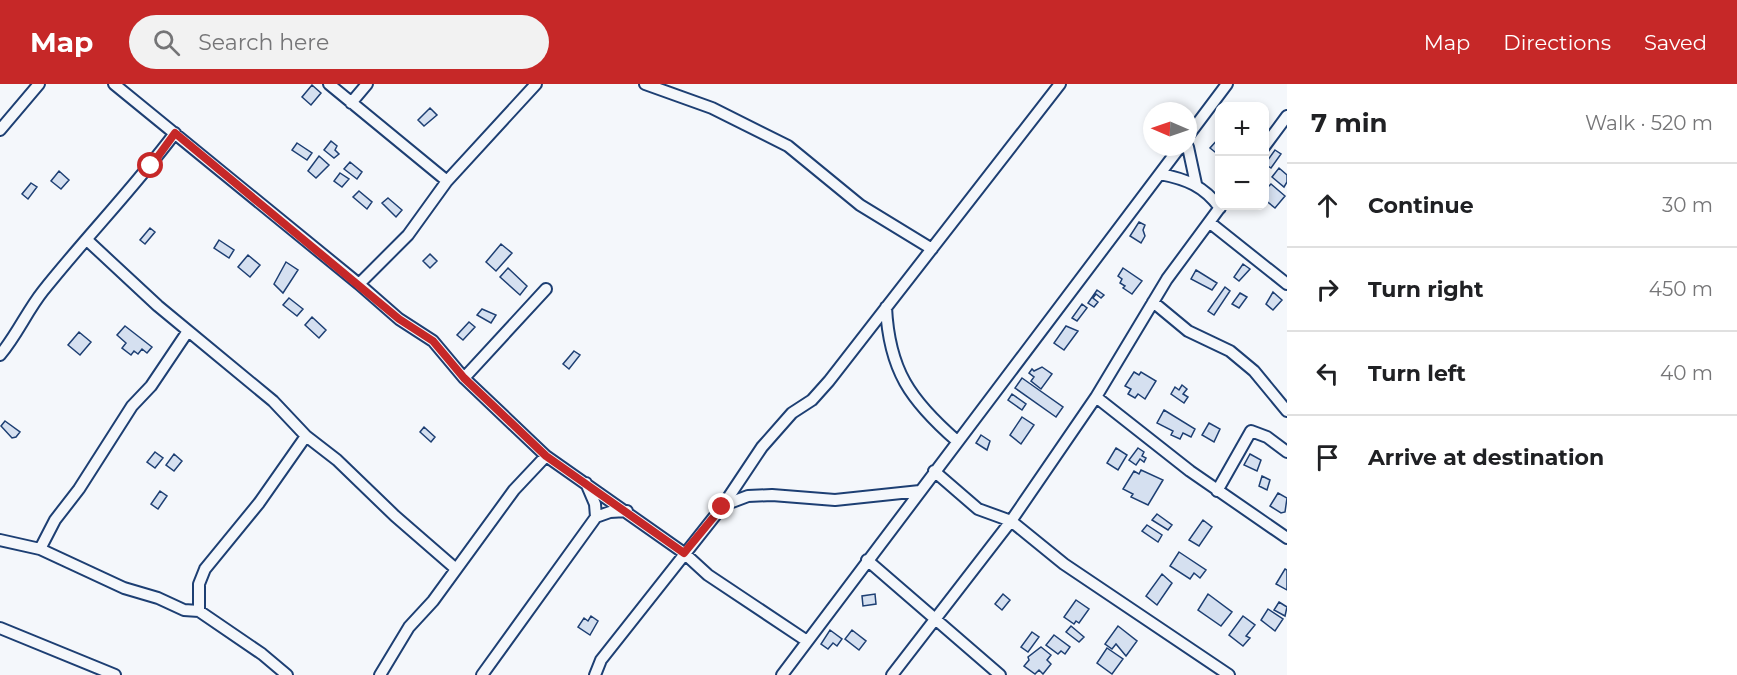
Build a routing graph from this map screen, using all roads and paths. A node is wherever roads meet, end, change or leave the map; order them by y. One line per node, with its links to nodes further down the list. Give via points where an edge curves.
1 (39, 84): 13 (street)
2 (114, 84): 14 (street)
3 (329, 84): 10 (street)
4 (367, 84): 10 (street)
5 (536, 84): 19 (street)
6 (645, 84): 25 (street, via 712,108 788,146 860,206)
7 (1060, 84): 25 (street)
8 (1227, 84): 9 (street)
9 (1218, 89): 12 (street)
10 (351, 103): 19 (street)
11 (1287, 116): 15 (street)
12 (1197, 122)
13 (0, 130)
14 (175, 133): 24 (street); 26 (street)
15 (1269, 140)
16 (1173, 156): 18 (street)
17 (1190, 156): 20 (street)
18 (1160, 174): 20 (street); 37 (street)
19 (447, 181): 26 (street, via 408,235)
20 (1196, 184): 21 (street)
21 (1215, 201)
22 (1218, 210): 23 (street)
23 (1209, 222): 27 (street); 29 (street)
24 (87, 240): 31 (street); 32 (street, via 42,293)
25 (932, 249): 30 (street)
26 (359, 284): 33 (street, via 399,319 433,341)
27 (1287, 284)
28 (546, 289): 33 (street)
29 (1154, 302): 34 (street); 35 (street, via 1188,331 1238,357 1254,370)
30 (886, 307): 37 (street, via 888,336 898,373 915,399); 44 (street, via 829,381 812,400 792,413 762,447)
31 (188, 331): 36 (street, via 273,402); 50 (street, via 163,370 132,406 55,520)
32 (0, 356)
33 (464, 378): 39 (street)
34 (1096, 397): 42 (street); 47 (street)
35 (1287, 411)
36 (306, 436): 53 (street, via 337,459); 54 (street, via 259,503 205,569 199,584)
37 (957, 441): 40 (street)
38 (1287, 452): 42 (street, via 1267,436 1251,430)
39 (546, 456): 41 (street); 53 (street, via 514,490)
40 (934, 471): 43 (street); 47 (street, via 978,509)
41 (586, 483): 45 (street); 46 (street)
42 (1217, 490): 48 (street)
43 (920, 491): 44 (street, via 835,500 748,496); 52 (street)
44 (722, 507): 51 (street)
45 (627, 511): 46 (street); 51 (street)
46 (596, 517): 61 (street)
47 (1011, 521): 55 (street); 66 (street, via 1064,564)
48 (1287, 538)
49 (0, 540): 50 (street)
50 (40, 549): 54 (street, via 124,588 184,610)
51 (684, 553): 57 (street, via 708,575); 62 (street, via 601,660)
52 (867, 560): 55 (street); 57 (street)
53 (456, 569): 60 (street, via 409,627)
54 (200, 611): 59 (street)
55 (934, 620): 64 (street); 65 (street)
56 (0, 628): 58 (street)
57 (807, 641): 63 (street)
58 (115, 675)
59 (287, 675)
60 (380, 675)
61 (482, 675)
62 (596, 675)
63 (782, 675)
64 (892, 675)
65 (1000, 675)
66 (1228, 675)

